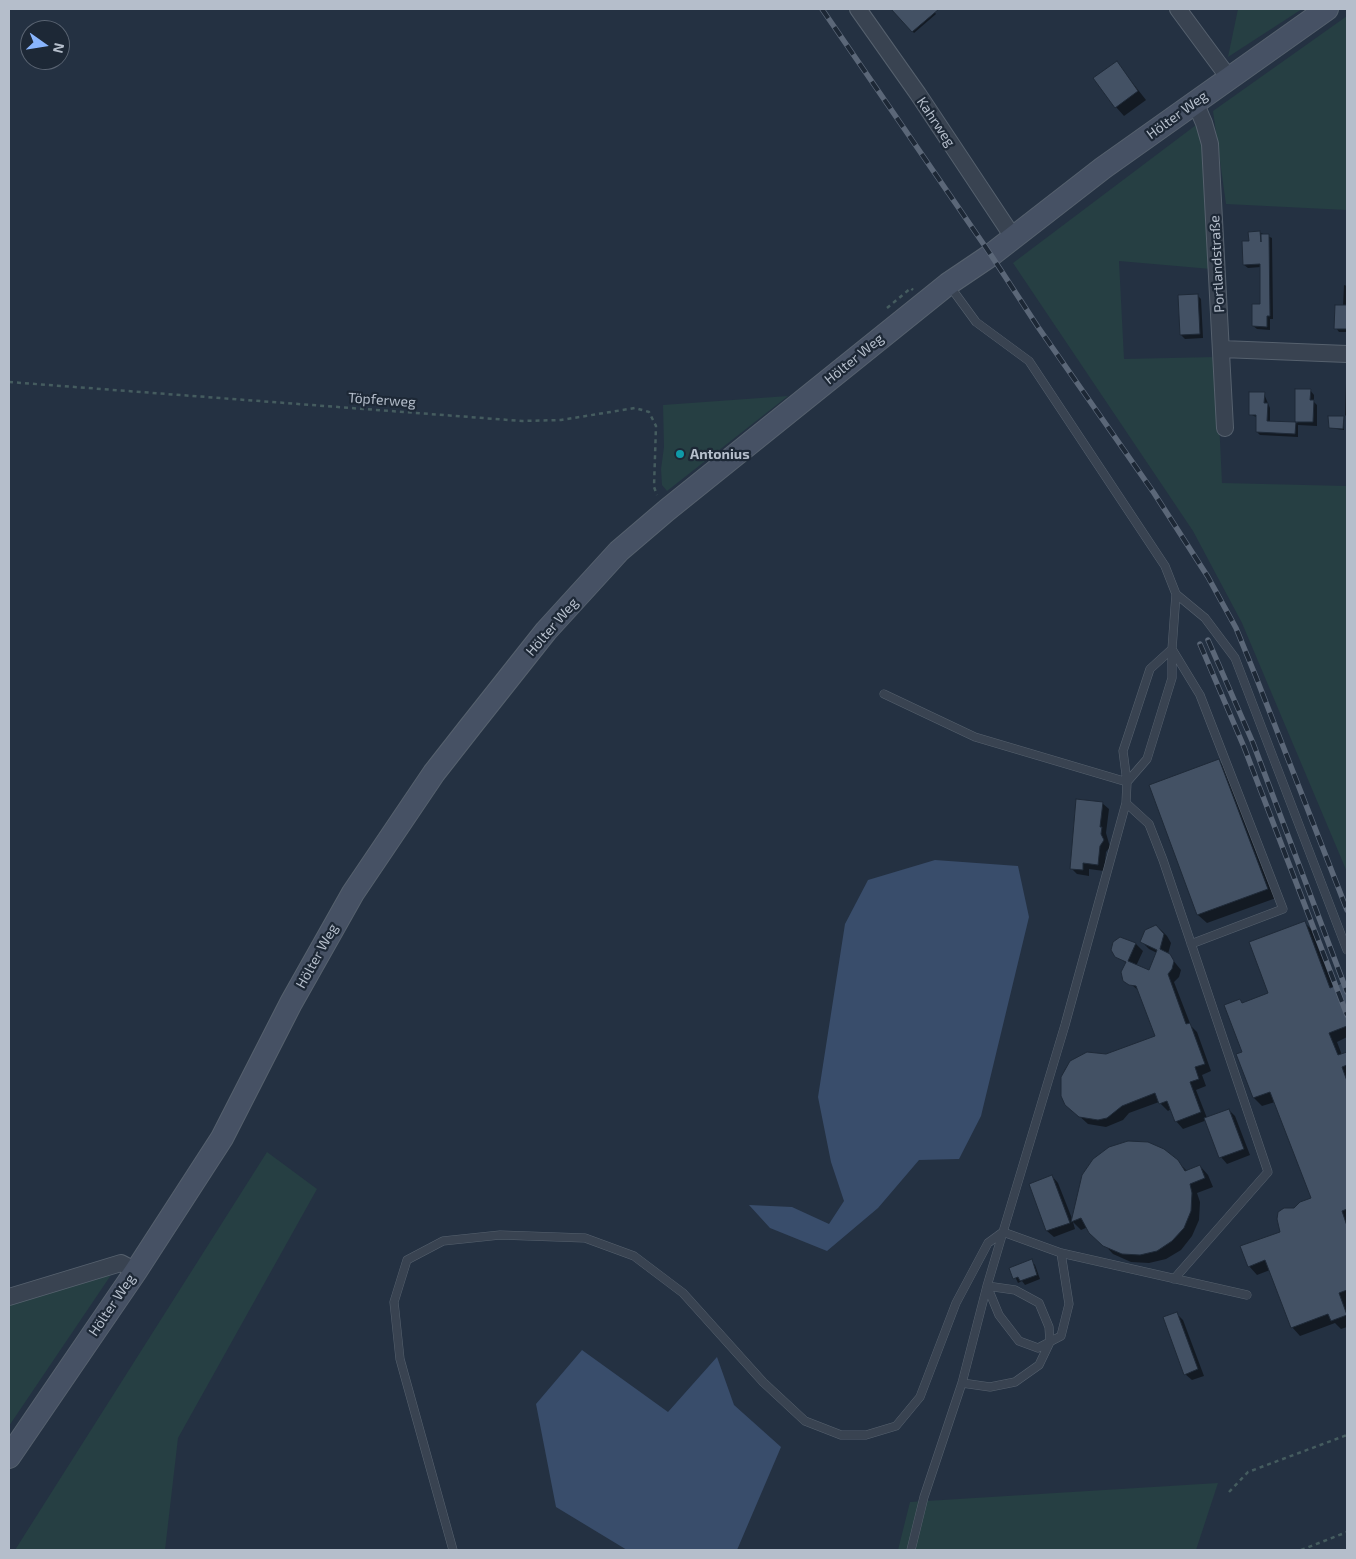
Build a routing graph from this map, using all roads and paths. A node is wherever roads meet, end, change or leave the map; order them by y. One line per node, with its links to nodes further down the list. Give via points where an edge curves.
1 (858, 9): 6 (street, Kahrweg)
2 (1178, 9): 4 (street)
3 (1327, 9): 4 (main road, Hölter Weg)
4 (1229, 78): 5 (main road, Hölter Weg)
5 (1195, 102): 6 (main road, Hölter Weg); 10 (street, Portlandstraße, via 1210,144)
6 (1013, 237): 7 (main road, Hölter Weg)
7 (948, 284): 8 (main road, Hölter Weg); 15 (lane, via 976,322 1029,361 1165,566)
8 (922, 304): 9 (path, via 911,288); 14 (main road, Hölter Weg)
9 (885, 310)
10 (1222, 349): 11 (street); 13 (street, Portlandstraße)
11 (1347, 354)
12 (9, 382): 14 (path, Töpferweg, via 522,421 562,420 635,408 649,412 656,426 654,487)
13 (1225, 428)
14 (659, 500): 24 (main road, Hölter Weg, via 619,551 546,631 434,773 353,893 291,1003 222,1138)
15 (1176, 594): 16 (lane); 21 (lane, via 1205,618 1235,658)
16 (1172, 649): 18 (lane, via 1172,678 1147,758); 18 (lane, via 1150,669 1123,751); 20 (lane, via 1200,695 1284,909)
17 (884, 694): 18 (lane, via 975,737)
18 (1127, 782): 19 (lane)
19 (1126, 803): 20 (lane, via 1149,824); 22 (lane, via 1065,1025)
20 (1191, 944): 25 (lane, via 1268,1172)
21 (1347, 950)
22 (1003, 1232): 23 (lane); 26 (lane); 35 (lane, via 988,1243 956,1303 920,1398 896,1426 866,1435 841,1435 805,1421 763,1382 683,1293 634,1256 585,1238 500,1235 443,1241 407,1260 394,1302 400,1359)
23 (1062, 1253): 25 (lane); 29 (lane, via 1069,1304 1061,1336)
24 (136, 1271): 28 (street, via 121,1263); 32 (main road, Hölter Weg)
25 (1174, 1279): 27 (lane)
26 (986, 1286): 29 (lane, via 1014,1290 1039,1303 1049,1327); 29 (lane, via 999,1315 1019,1340 1038,1348); 30 (lane)
27 (1247, 1295)
28 (9, 1297)
29 (1050, 1342): 30 (lane, via 1039,1364 1015,1382 990,1387)
30 (962, 1383): 36 (lane, via 924,1497)
31 (1347, 1435): 33 (path, via 1248,1472)
32 (9, 1457)
33 (1229, 1492)
34 (1347, 1532): 37 (path)
35 (453, 1550)
36 (911, 1550)
37 (1301, 1550)

